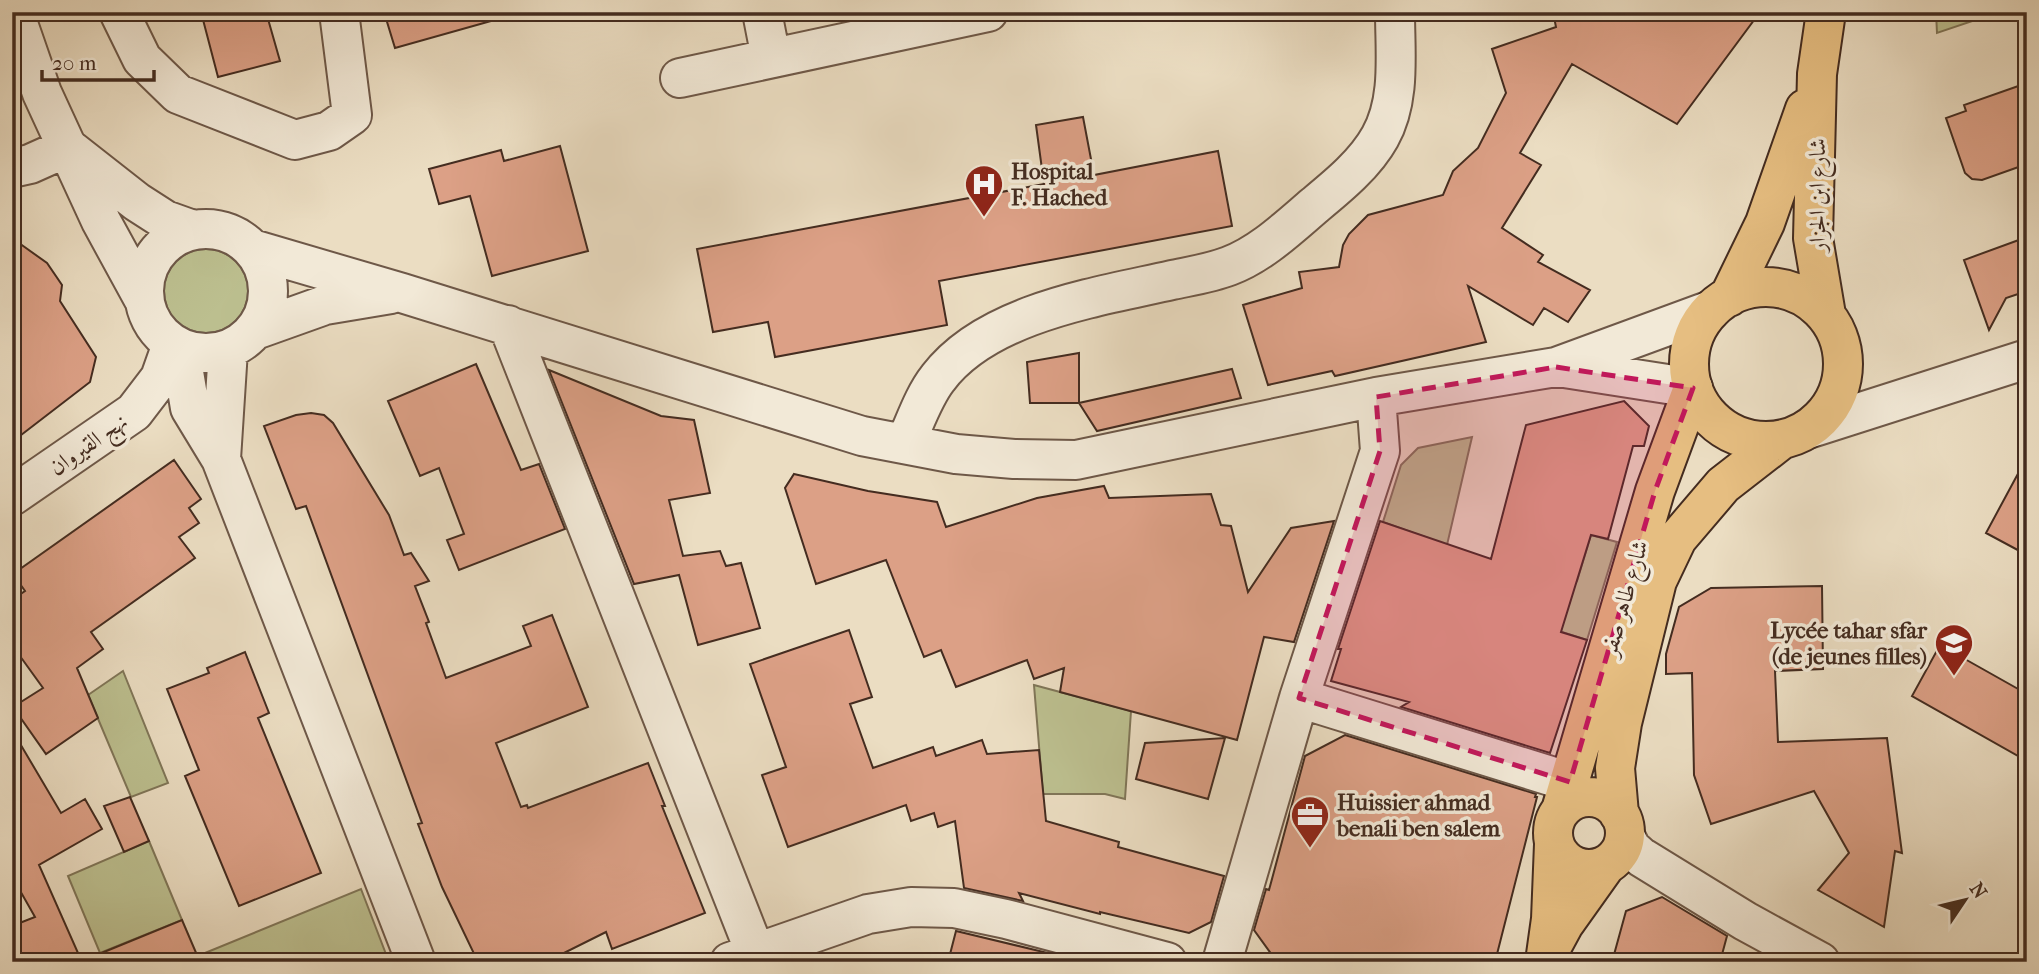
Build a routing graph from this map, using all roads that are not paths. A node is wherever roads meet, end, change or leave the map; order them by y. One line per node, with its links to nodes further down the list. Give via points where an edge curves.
1 (14, 12): 12 (street, via 42,93)
2 (119, 12): 3 (street, via 142,59 178,94 295,140 329,131 352,115)
3 (339, 12)
4 (762, 12): 9 (street)
5 (988, 12): 8 (street)
6 (1395, 12): 28 (street, via 1395,78 1387,119 1371,150 1335,188 1259,251 1230,266 1070,302 979,341 937,379)
7 (1826, 12): 10 (main road, شارع ابن الجزار)
8 (951, 16): 9 (street)
9 (771, 58): 11 (street)
10 (1817, 74): 18 (main road, شارع ابن الجزار, via 1765,223); 19 (main road, شارع ابن الجزار, via 1813,238)
11 (680, 78)
12 (68, 147): 13 (street); 14 (street, via 137,202 165,220); 17 (street, via 101,221)
13 (12, 168)
14 (193, 230): 15 (street, via 231,233); 17 (street, via 160,247 144,280)
15 (252, 249): 16 (street); 21 (street, via 268,280 268,298 264,315)
16 (402, 293): 20 (street); 21 (street, via 325,305)
17 (144, 298): 22 (street, via 153,325)
18 (1720, 303): 19 (main road, via 1754,288 1780,289 1805,298); 24 (street); 25 (main road, via 1699,327 1691,346)
19 (1826, 315): 27 (main road, via 1842,355 1842,376 1824,415)
20 (509, 325): 28 (street, via 862,436); 35 (street)
21 (242, 340): 22 (street, via 204,354); 29 (street)
22 (176, 346): 29 (street, via 190,408); 30 (street, نهج القيروان, via 160,378 134,412)
23 (2027, 359): 27 (street)
24 (1556, 367): 25 (street); 26 (street)
25 (1693, 388): 27 (main road, via 1702,408 1737,436 1759,441); 32 (main road, شارع طاهر صفر, via 1655,491)
26 (1376, 397): 28 (street, via 1076,460 956,454); 31 (street, via 1380,452)
27 (1795, 435): 33 (main road, شارع طاهر صفر, via 1723,485 1677,538 1657,581 1622,723 1615,768)
28 (905, 444)
29 (221, 458): 37 (street)
30 (12, 496)
31 (1299, 698): 32 (street); 39 (street)
32 (1562, 812): 33 (main road, via 1580,798 1602,799 1612,805); 33 (main road, via 1560,855 1570,864 1594,869); 36 (main road, شارع طاهر صفر)
33 (1617, 838): 36 (main road, شارع طاهر صفر); 40 (street)
34 (1095, 953): 35 (street, via 1006,919 954,908 911,906 868,914); 38 (street)
35 (742, 957)
36 (1546, 959)
37 (416, 962)
38 (1167, 962)
39 (1222, 962)
40 (1820, 962)

